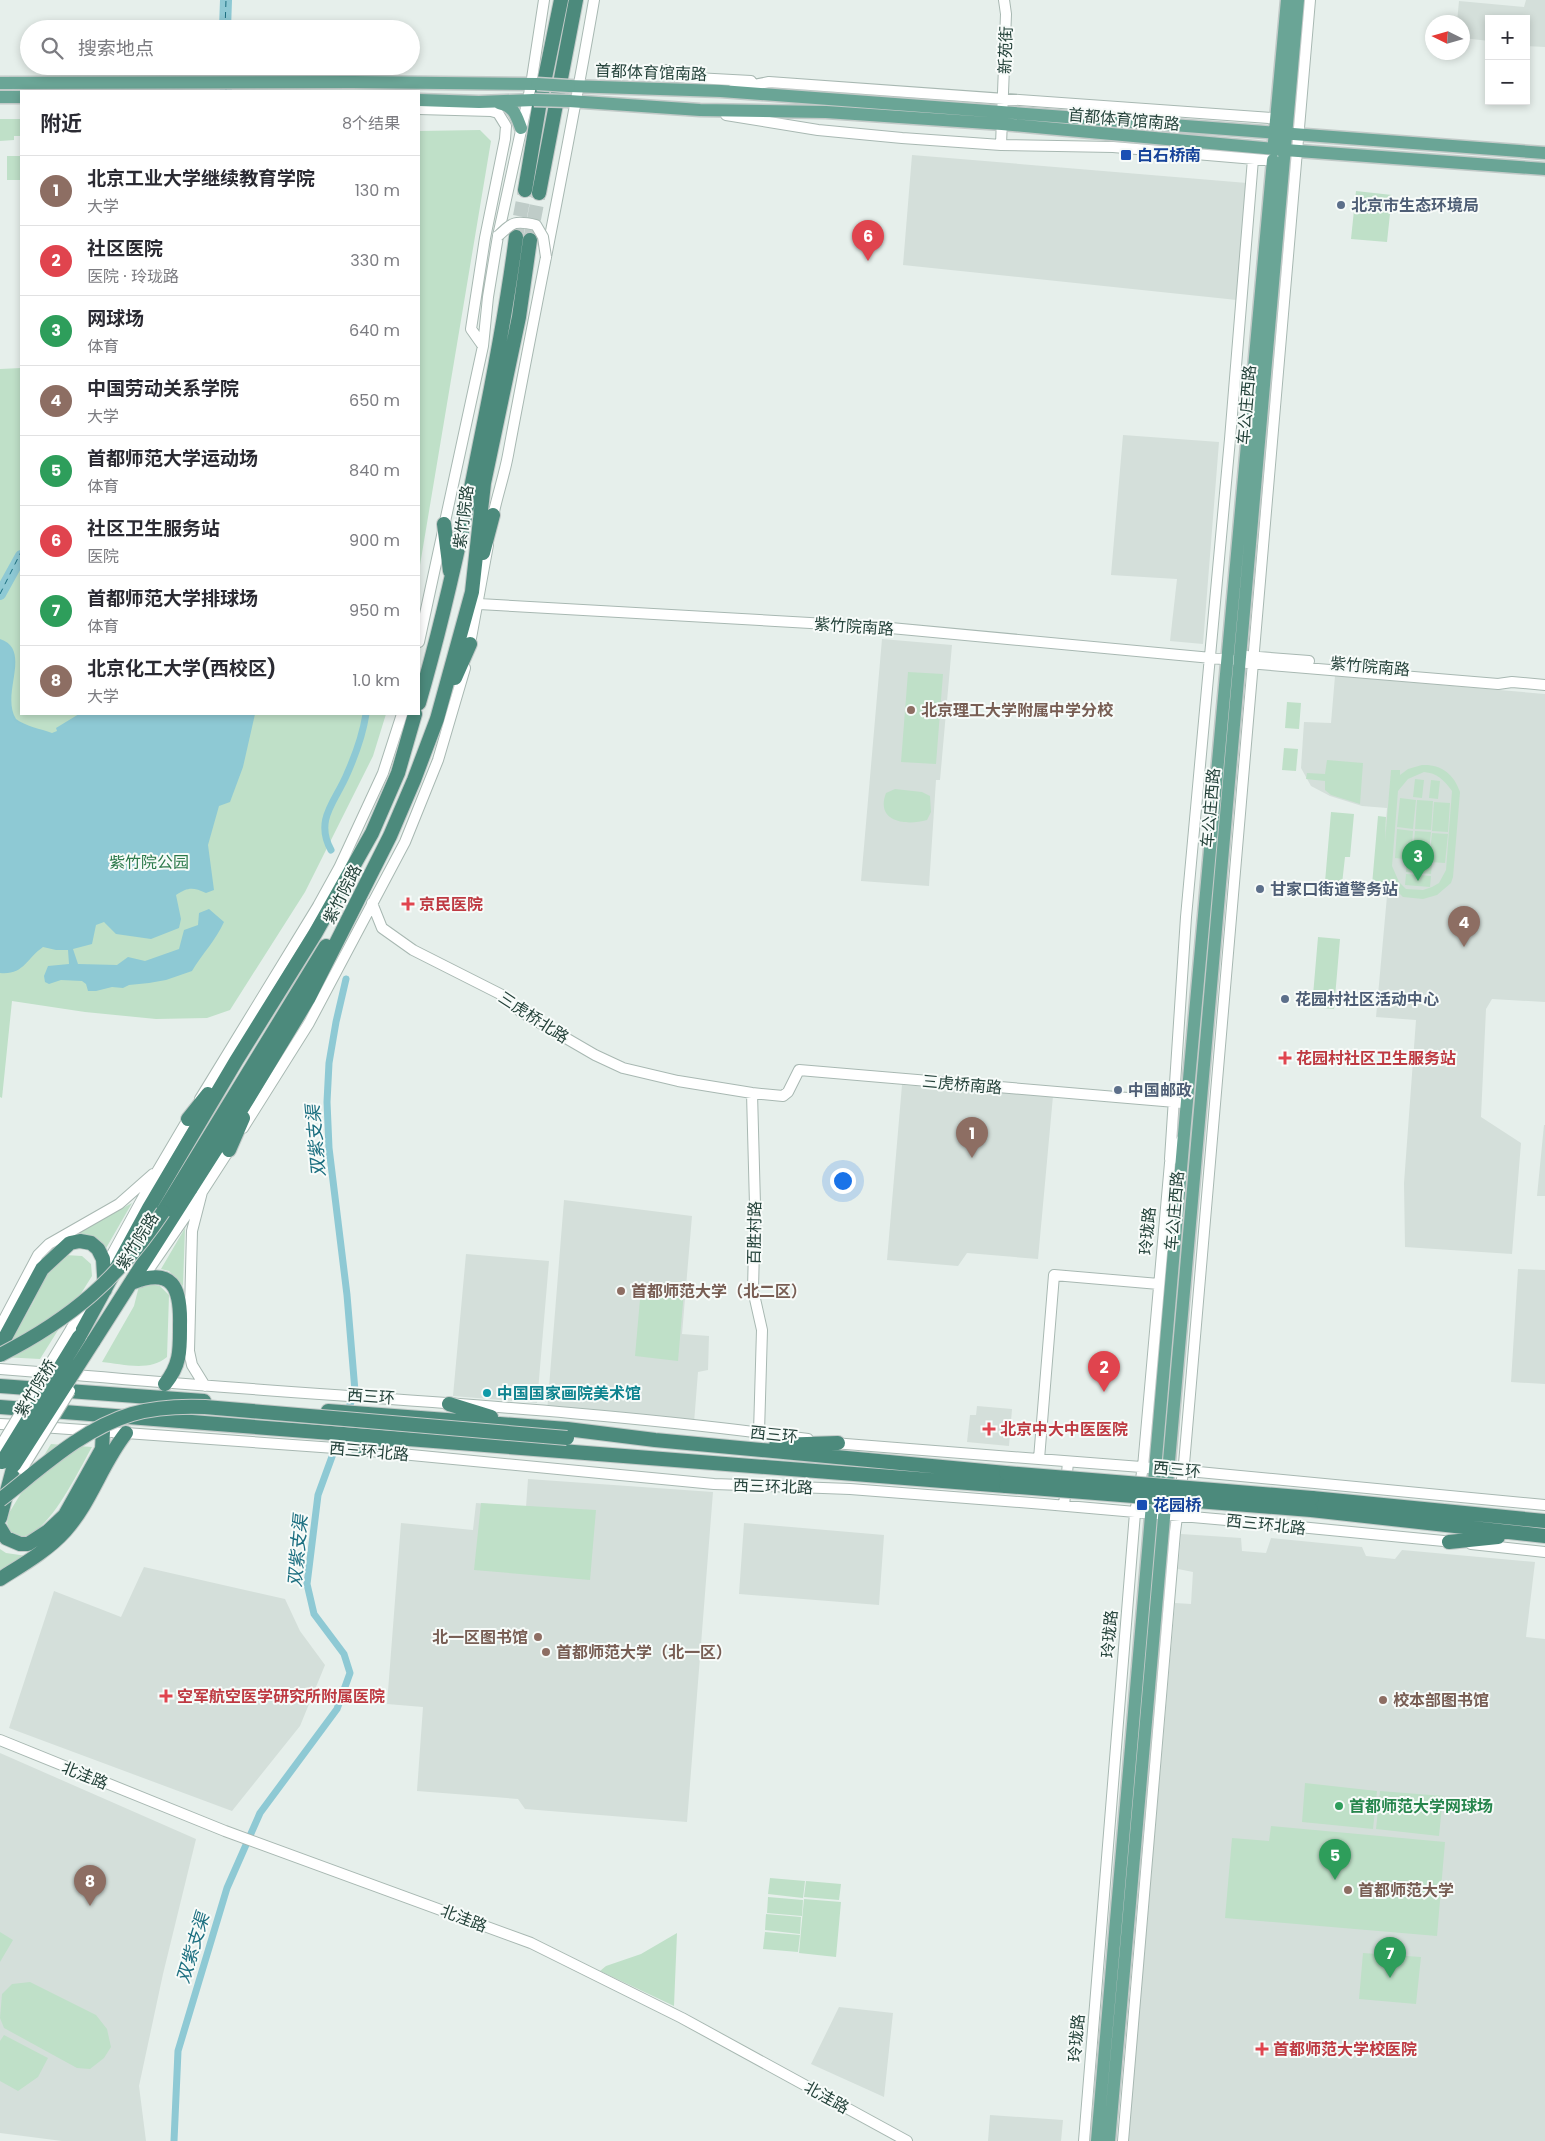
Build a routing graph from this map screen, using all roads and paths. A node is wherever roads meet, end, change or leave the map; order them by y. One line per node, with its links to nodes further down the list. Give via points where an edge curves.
1 (544, 0): 12 (street, 紫竹院路)
2 (561, 0): 19 (highway)
3 (576, 0): 20 (highway)
4 (594, 0): 13 (street, 紫竹院路)
5 (1004, 0): 23 (street, 新苑街)
6 (1287, 0): 24 (main road)
7 (1298, 0): 24 (main road)
8 (1310, 0): 26 (street)
9 (667, 70): 10 (street, via 677,77)
10 (770, 82): 14 (street, 首都体育馆南路); 23 (street, 首都体育馆南路)
11 (0, 83): 12 (main road, 首都体育馆南路)
12 (534, 84): 13 (main road, 首都体育馆南路, bridge); 19 (street, 紫竹院路)
13 (574, 86): 14 (main road, 首都体育馆南路); 20 (street, 紫竹院路)
14 (721, 91): 23 (main road, 首都体育馆南路)
15 (0, 97): 16 (main road)
16 (20, 97)
17 (420, 100): 18 (main road)
18 (479, 102): 19 (main road, 首都体育馆南路); 25 (main road, via 509,105)
19 (534, 102): 20 (main road, 首都体育馆南路, bridge); 25 (street, 紫竹院路); 32 (highway)
20 (567, 103): 22 (main road, 首都体育馆南路); 33 (highway); 37 (street, 紫竹院路)
21 (420, 109): 38 (street, via 498,112 506,126 471,329)
22 (700, 110): 23 (main road, 首都体育馆南路); 27 (street, 首都体育馆南路, via 818,130)
23 (1002, 112): 24 (street, 首都体育馆南路); 26 (main road, 首都体育馆南路); 27 (street, 新苑街); 29 (main road, 首都体育馆南路)
24 (1282, 119): 26 (main road, 车公庄西路)
25 (522, 128): 34 (street, 紫竹院路)
26 (1287, 134): 28 (main road, 首都体育馆南路); 29 (main road, 车公庄西路); 29 (street)
27 (1001, 145): 30 (street, 首都体育馆南路, via 1113,147)
28 (1545, 153)
29 (1283, 154): 30 (street, 首都体育馆南路); 31 (main road, 首都体育馆南路); 46 (main road, 车公庄西路); 47 (street)
30 (1253, 159): 45 (street)
31 (1545, 169)
32 (525, 190)
33 (539, 193)
34 (498, 236): 37 (street, bridge, via 513,222 536,225 543,237); 38 (street, 紫竹院路)
35 (516, 237): 41 (highway, 紫竹院路, via 508,305)
36 (530, 240): 42 (highway, 紫竹院路, via 519,317 484,483)
37 (546, 256): 39 (street, 紫竹院路, via 508,456)
38 (484, 346): 40 (street, 紫竹院路)
39 (493, 515): 42 (highway)
40 (444, 524): 41 (highway); 43 (street, 紫竹院路)
41 (451, 581): 49 (highway, 紫竹院路)
42 (475, 598): 44 (street, 紫竹院路); 45 (street, 紫竹院南路, via 880,627); 52 (highway, 紫竹院路)
43 (420, 637)
44 (470, 644): 52 (highway); 55 (street, 紫竹院路, via 438,760 405,842)
45 (1210, 657): 46 (street, 紫竹院南路); 59 (street)
46 (1236, 659): 47 (street, 紫竹院南路); 60 (main road, 车公庄西路); 98 (main road, 车公庄西路)
47 (1253, 660): 48 (street, 紫竹院南路, via 1498,684); 99 (street)
48 (1545, 685)
49 (420, 699)
50 (402, 715): 61 (street, 紫竹院路, via 383,773 339,868)
51 (416, 715): 53 (highway, 紫竹院路, via 398,773)
52 (437, 720): 54 (highway, 紫竹院路)
53 (372, 833): 56 (highway, 紫竹院路, via 316,934); 67 (highway, via 355,878 292,993)
54 (390, 836): 57 (highway, 紫竹院路, via 308,999); 67 (highway, via 297,996)
55 (372, 903): 58 (street, 三虎桥北路, via 382,928 413,950 506,997 521,1012 595,1055 623,1068 654,1076); 63 (street, 紫竹院路, via 309,1023)
56 (236, 1061): 61 (highway); 71 (highway, 紫竹院路, via 149,1208)
57 (263, 1073): 63 (highway); 69 (highway, 紫竹院路)
58 (752, 1093): 59 (street, 三虎桥南路, via 783,1096 800,1070); 85 (street, 百胜村路, via 753,1290 762,1330)
59 (1172, 1102): 60 (street, 三虎桥南路); 64 (street)
60 (1187, 1104): 62 (main road, 车公庄西路)
61 (188, 1119): 65 (street, 紫竹院路)
62 (1184, 1134): 64 (street, 玲珑路); 98 (main road, 车公庄西路)
63 (229, 1150): 66 (street, 紫竹院路)
64 (1170, 1163): 70 (street, 玲珑路)
65 (158, 1170): 68 (street, 紫竹院路); 72 (street, via 120,1204 50,1244 38,1255)
66 (202, 1192): 69 (street, 紫竹院路); 79 (street, via 192,1230 189,1351 192,1365)
67 (161, 1210): 74 (highway, via 120,1259 83,1296 44,1324); 75 (highway, bridge, via 151,1231 118,1270 80,1305 40,1334)
68 (104, 1269): 71 (highway); 73 (street, 紫竹院路); 74 (highway, via 98,1249 90,1243 70,1243 42,1270)
69 (136, 1281): 77 (highway, via 160,1278 171,1282 178,1292 178,1362); 97 (highway, 紫竹院路, bridge)
70 (1159, 1284): 95 (street, via 1054,1275); 98 (street, 玲珑路)
71 (105, 1291): 73 (highway, 紫竹院路)
72 (0, 1327)
73 (75, 1333): 92 (street, 紫竹院桥, bridge); 97 (highway, 紫竹院路, bridge)
74 (0, 1347)
75 (0, 1355)
76 (0, 1368): 77 (street)
77 (166, 1384): 79 (street)
78 (0, 1386): 83 (highway, 西三环)
79 (205, 1386): 80 (street)
80 (449, 1404): 83 (highway); 85 (street)
81 (0, 1407): 87 (highway, 西三环)
82 (0, 1424): 84 (street, 西三环北路)
83 (516, 1425): 88 (highway, 西三环)
84 (103, 1431): 86 (street, 西三环北路); 121 (highway, via 102,1450 65,1514 48,1531 28,1544 20,1544 6,1538)
85 (759, 1432): 90 (street)
86 (126, 1433): 93 (street, 西三环北路); 126 (highway, via 65,1531)
87 (402, 1439): 93 (highway); 94 (highway, 西三环)
88 (655, 1440): 89 (highway); 91 (highway, 西三环)
89 (566, 1441): 94 (highway); 107 (highway, bridge, via 205,1407 170,1407 109,1422 59,1454); 112 (highway, via 170,1413 134,1421 98,1436)
90 (838, 1444): 91 (highway); 95 (street)
91 (712, 1446): 102 (highway, 西三环)
92 (0, 1447)
93 (354, 1450): 110 (street, 西三环北路, via 714,1484 850,1489)
94 (654, 1458): 102 (highway, 西三环)
95 (1039, 1459): 96 (street)
96 (1068, 1462): 98 (street); 110 (street)
97 (10, 1465): 104 (highway, 紫竹院路); 115 (highway)
98 (1155, 1468): 99 (street); 103 (street, 玲珑路); 105 (main road)
99 (1184, 1471): 100 (street); 106 (street)
100 (1228, 1475): 101 (street); 106 (street, via 1213,1494)
101 (1242, 1477): 109 (street); 119 (street)
102 (1006, 1480): 108 (highway, 西三环, bridge)
103 (1139, 1489): 105 (street); 111 (street, via 1097,1486); 114 (street, 玲珑路)
104 (0, 1490)
105 (1159, 1491): 106 (street); 116 (main road)
106 (1183, 1492): 117 (street)
107 (0, 1500)
108 (1312, 1504): 118 (highway, 西三环); 122 (highway, 西三环)
109 (1545, 1505)
110 (1064, 1506): 111 (street, 西三环北路)
111 (1080, 1507): 114 (street, 西三环北路)
112 (0, 1508)
113 (1545, 1512): 118 (highway)
114 (1135, 1513): 116 (street, 西三环北路); 129 (street, 玲珑路)
115 (0, 1515)
116 (1157, 1515): 117 (street, 西三环北路); 130 (main road, 玲珑路); 131 (main road)
117 (1179, 1516): 119 (street, 西三环北路); 132 (street)
118 (1502, 1517): 120 (highway, 西三环)
119 (1238, 1521): 124 (street, 西三环北路)
120 (1545, 1521)
121 (0, 1528)
122 (1528, 1534): 123 (highway, 西三环); 124 (highway)
123 (1545, 1536)
124 (1448, 1542): 125 (street, 西三环北路)
125 (1545, 1552)
126 (0, 1579)
127 (0, 1740): 128 (street, 北洼路, via 230,1833 531,1943 682,2018)
128 (907, 2141)
129 (1084, 2141)
130 (1097, 2141)
131 (1109, 2141)
132 (1123, 2141)

